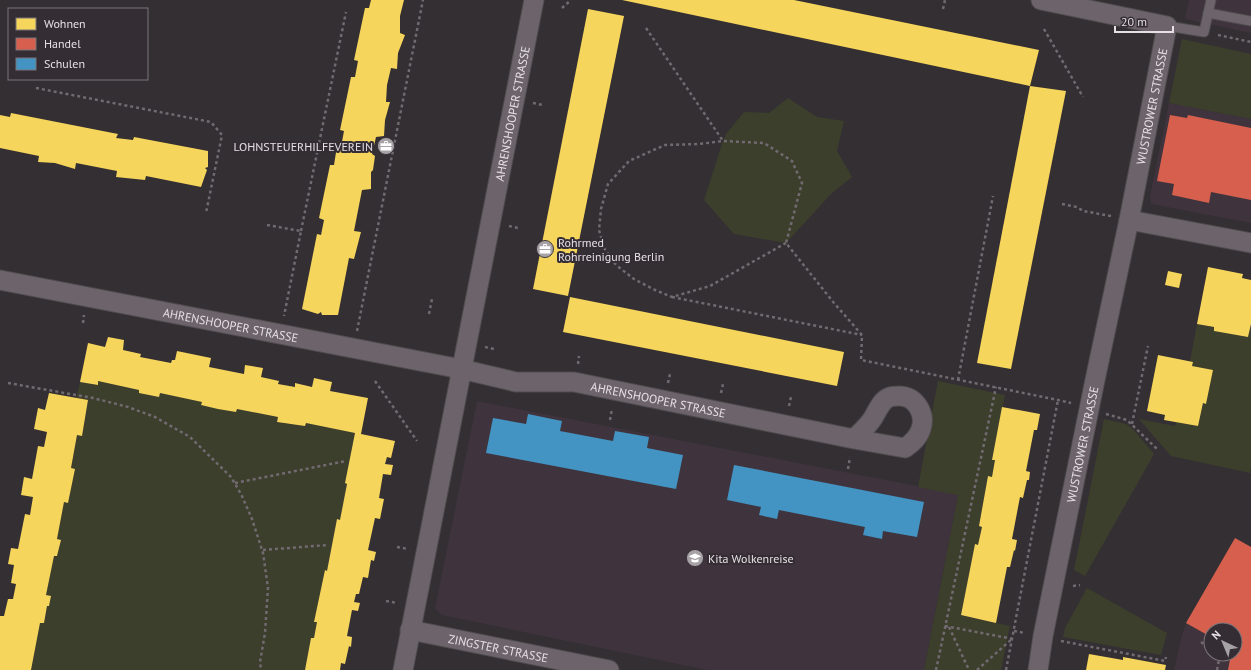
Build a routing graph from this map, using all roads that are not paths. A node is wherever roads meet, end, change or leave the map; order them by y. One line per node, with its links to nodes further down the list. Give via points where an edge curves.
1 (534, 0): 10 (street, AHRENSHOOPER STRASSE)
2 (1041, 0): 6 (street)
3 (1211, 0): 4 (lane)
4 (1208, 13): 5 (lane); 6 (lane, via 1204,32)
5 (1251, 21)
6 (1167, 26): 7 (street, WUSTROWER STRASSE)
7 (1130, 220): 8 (street); 15 (street, WUSTROWER STRASSE, via 1089,410)
8 (1251, 243)
9 (0, 280): 10 (street, AHRENSHOOPER STRASSE)
10 (461, 369): 11 (street, AHRENSHOOPER STRASSE, via 516,382 574,382); 12 (street, AHRENSHOOPER STRASSE)
11 (854, 439)
12 (410, 630): 13 (street, AHRENSHOOPER STRASSE); 14 (street, ZINGSTER STRASSE)
13 (402, 670)
14 (609, 670)
15 (1038, 670)

